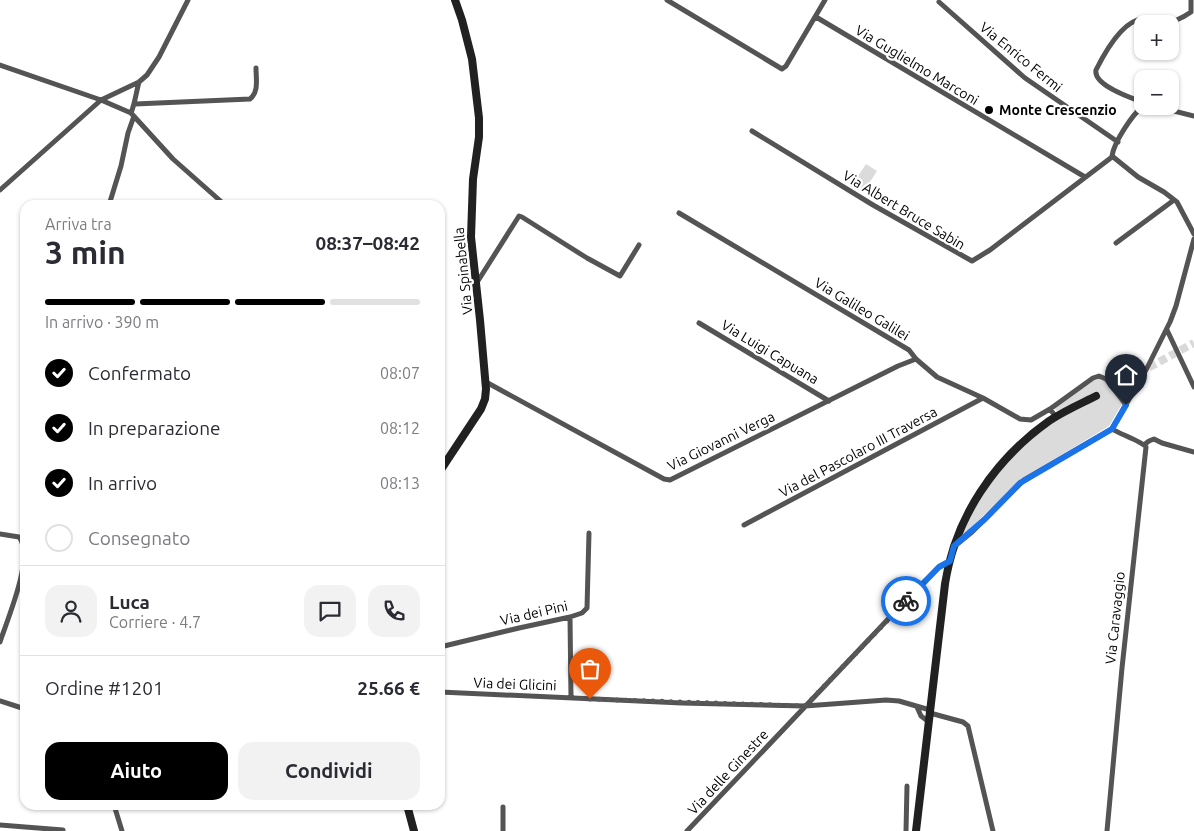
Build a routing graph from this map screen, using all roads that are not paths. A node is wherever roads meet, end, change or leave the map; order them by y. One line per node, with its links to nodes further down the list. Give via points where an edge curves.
1 (188, 0): 10 (street, via 159,56)
2 (454, 0): 31 (street, Via Spinabella, via 472,59 479,118 470,224)
3 (667, 0): 7 (street, via 781,69)
4 (825, 0): 7 (street)
5 (1191, 0): 11 (street, via 1191,12 1172,22 1142,19 1124,28 1096,68 1098,79)
6 (939, 2): 19 (street, Via Enrico Fermi, via 1025,78)
7 (816, 17): 21 (street, Via Guglielmo Marconi)
8 (0, 65): 12 (street)
9 (256, 68): 13 (street, via 256,89 250,98)
10 (139, 82): 12 (street); 13 (street)
11 (1134, 99)
12 (101, 100): 15 (street); 22 (street)
13 (135, 104): 15 (street)
14 (1179, 112): 17 (street)
15 (132, 115): 23 (street); 24 (street, via 173,159)
16 (1136, 115): 19 (street)
17 (1194, 116)
18 (752, 132): 21 (street, Via Albert Bruce Sabin, via 970,261)
19 (1118, 142): 20 (street)
20 (1112, 157): 21 (street, Via Albert Bruce Sabin); 25 (street)
21 (1085, 178)
22 (0, 190)
23 (111, 200)
24 (219, 200)
25 (1174, 200): 27 (street); 29 (street)
26 (678, 213): 34 (street, Via Galileo Galilei, via 909,350)
27 (1194, 234)
28 (1194, 238): 33 (street)
29 (1116, 242)
30 (639, 245): 31 (street, via 620,276 518,216)
31 (476, 284): 35 (street, Via Spinabella)
32 (699, 323): 39 (street, Via Luigi Capuana)
33 (1167, 330): 36 (street); 40 (street)
34 (916, 359): 38 (street, Via Galileo Galilei, via 940,378); 39 (street, Via Giovanni Verga)
35 (486, 382): 39 (street, Via Giovanni Verga, via 670,480); 46 (street, Via Spinabella, via 486,396 481,409)
36 (1194, 386)
37 (1096, 396): 42 (street)
38 (983, 398): 41 (street, Via Galileo Galilei, via 1025,420); 47 (street, Via del Pascolaro III Traversa)
39 (829, 401)
40 (1126, 405): 41 (street, via 1106,379 1099,376); 43 (street)
41 (1050, 409): 42 (street)
42 (1056, 417): 51 (street, via 1025,440 997,470 970,508)
43 (1112, 429): 44 (street); 51 (street, via 1024,480)
44 (1145, 444): 45 (street, via 1154,439); 78 (street, Via Caravaggio)
45 (1194, 452)
46 (445, 463)
47 (744, 525)
48 (0, 534): 50 (street)
49 (589, 534): 54 (street, Via dei Pini, via 586,608)
50 (20, 539)
51 (954, 546): 52 (street)
52 (950, 561): 60 (street, Via delle Ginestre, via 926,580); 63 (street)
53 (20, 583): 55 (street)
54 (570, 617): 56 (street, Via dei Pini); 58 (street)
55 (0, 642)
56 (445, 647)
57 (445, 692): 58 (street, Via dei Glicini)
58 (571, 698): 60 (street, Via dei Glicini)
59 (0, 701): 61 (street)
60 (805, 706): 62 (street, Via dei Glicini, via 886,700); 74 (street, Via delle Ginestre)
61 (20, 707)
62 (917, 707): 63 (street, Via dei Glicini); 64 (street)
63 (930, 712): 64 (street); 77 (street, Via dei Glicini, via 968,726)
64 (929, 722): 76 (street)
65 (907, 786): 75 (street)
66 (503, 808): 73 (street)
67 (116, 810): 71 (street)
68 (408, 810): 72 (street)
69 (0, 825): 70 (street)
70 (64, 830)
71 (122, 831)
72 (414, 831)
73 (503, 831)
74 (688, 831)
75 (906, 831)
76 (916, 831)
77 (993, 831)
78 (1107, 831)

